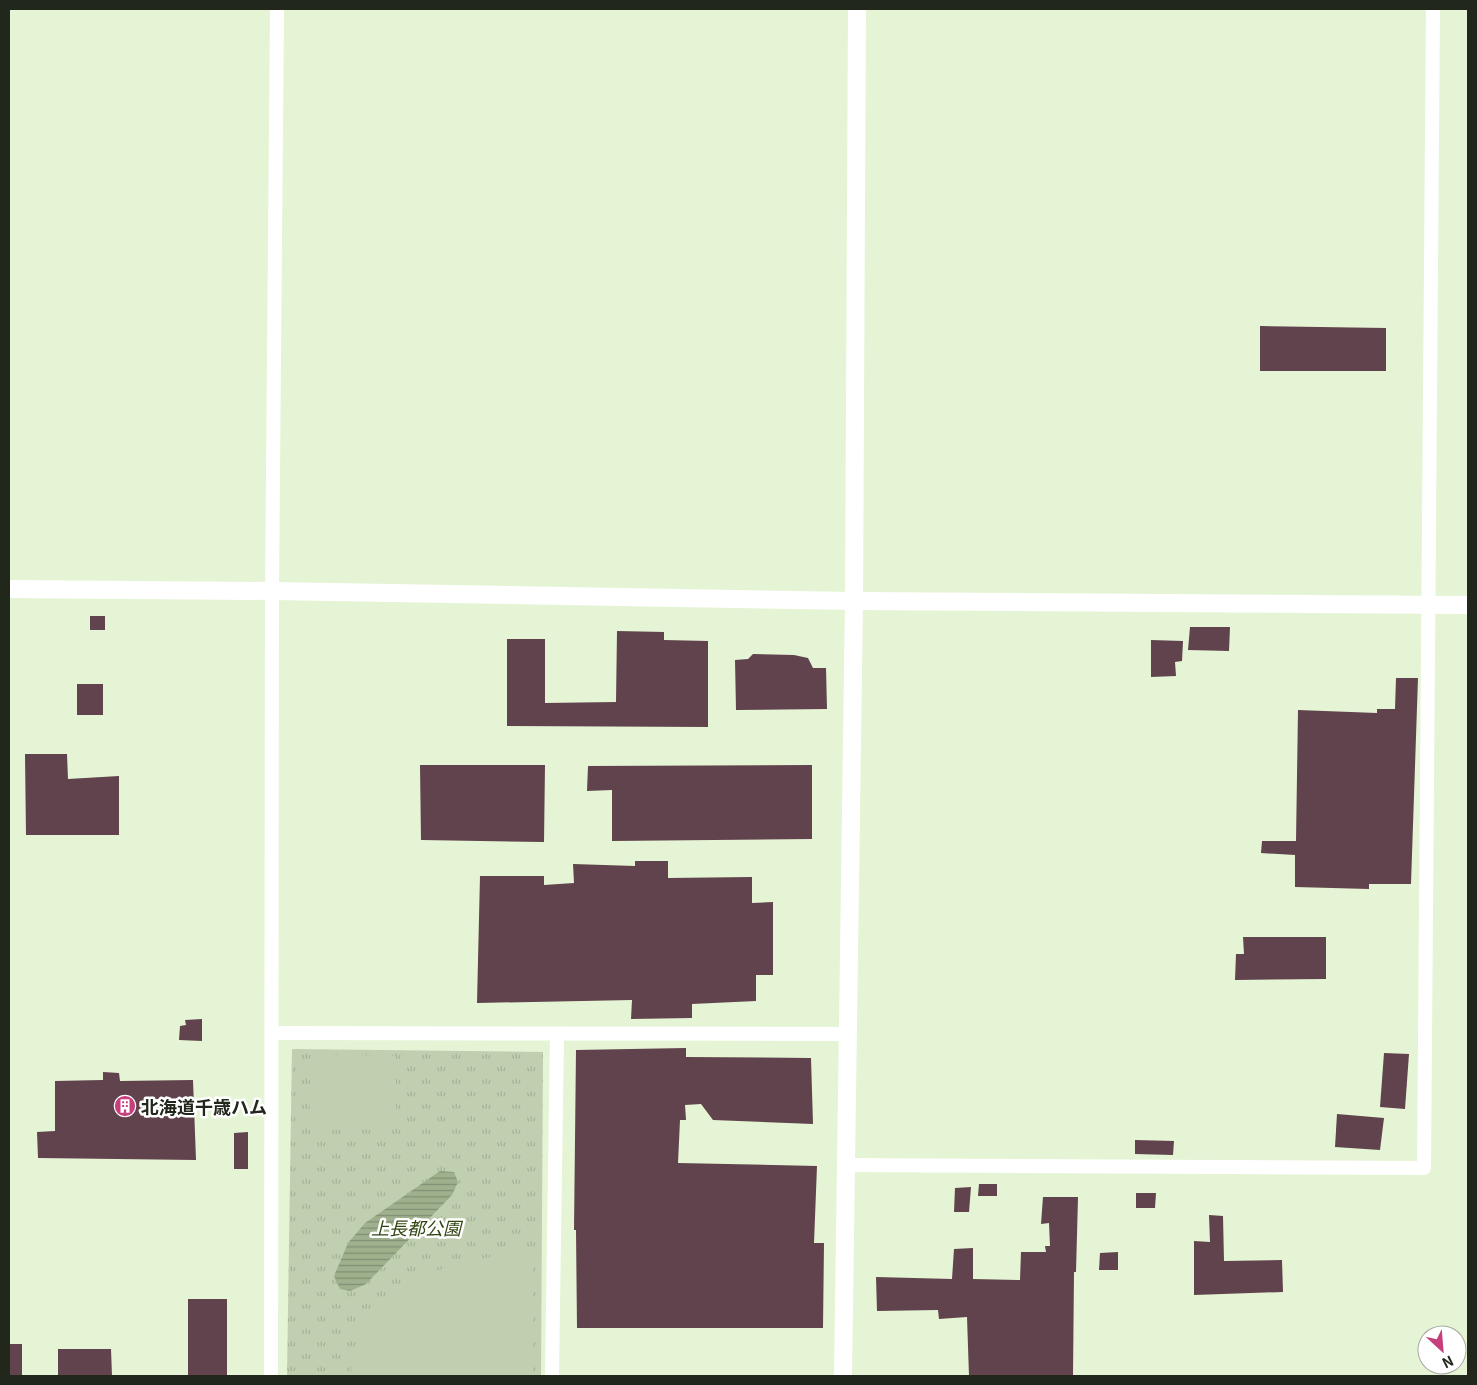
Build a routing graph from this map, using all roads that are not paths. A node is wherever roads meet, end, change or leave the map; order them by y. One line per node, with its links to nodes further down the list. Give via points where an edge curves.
1 (277, 9): 5 (street)
2 (857, 9): 6 (street)
3 (1433, 9): 7 (street)
4 (9, 589): 5 (street)
5 (272, 591): 6 (street); 9 (street)
6 (854, 601): 7 (street); 11 (street)
7 (1428, 605): 8 (street); 12 (street, via 1424,1168)
8 (1468, 605)
9 (273, 1033): 10 (street); 13 (street)
10 (557, 1034): 11 (street); 14 (street)
11 (848, 1034): 12 (street)
12 (846, 1165): 15 (street)
13 (271, 1376)
14 (552, 1376)
15 (843, 1376)

